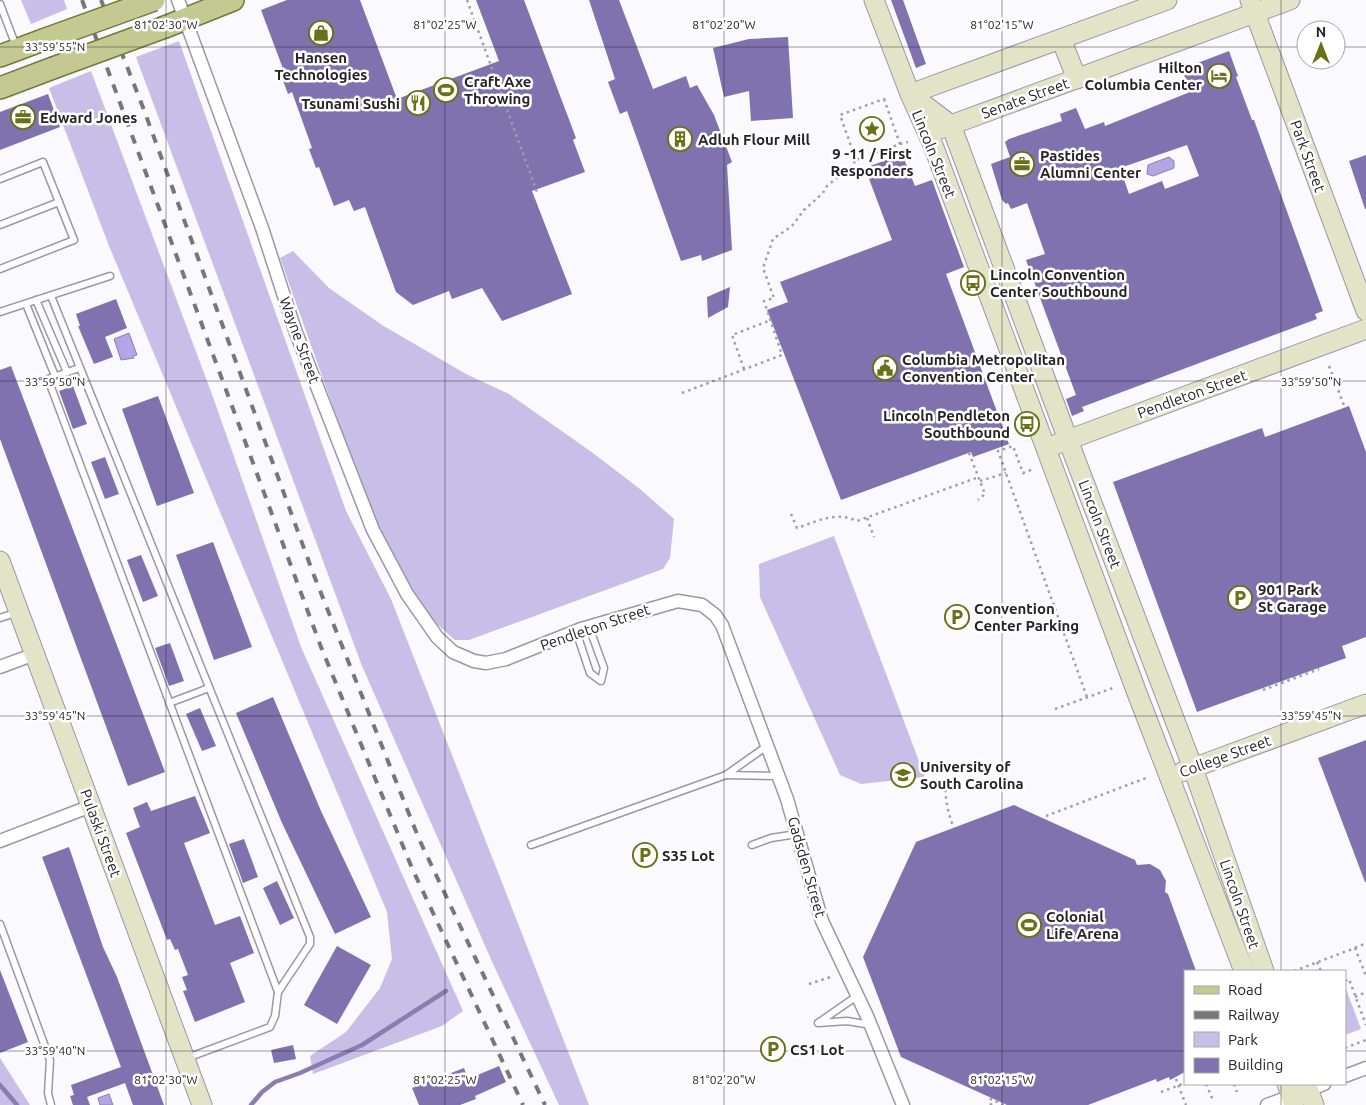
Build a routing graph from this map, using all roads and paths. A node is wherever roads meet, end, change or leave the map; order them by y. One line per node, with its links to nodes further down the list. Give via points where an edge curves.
1 (154, 0): 11 (main road, bridge)
2 (232, 0): 9 (main road)
3 (467, 0): 21 (path)
4 (874, 0): 14 (street, Lincoln Street)
5 (1167, 0): 10 (street)
6 (1290, 0): 8 (street, Senate Street)
7 (0, 5): 11 (lane)
8 (1252, 7): 12 (street, Senate Street); 29 (street, Park Street)
9 (182, 9): 13 (main road, bridge, via 165,27); 58 (street, Wayne Street, via 296,330 372,530 426,624 442,643)
10 (1061, 39): 12 (street); 14 (street)
11 (9, 53)
12 (1077, 79): 15 (street, Senate Street)
13 (0, 88)
14 (910, 94): 15 (street, Lincoln Street); 16 (street, Lincoln Street)
15 (951, 125): 16 (street, Senate Street); 40 (street, Lincoln Street)
16 (928, 133): 41 (street, Lincoln Street)
17 (908, 142): 18 (path)
18 (900, 144): 19 (path); 19 (path, via 884,99 840,116)
19 (856, 160): 31 (path, via 851,167 839,171 838,177 792,226 773,239 763,268 774,298 764,301)
20 (0, 179): 22 (lane, via 43,162)
21 (537, 192)
22 (59, 202): 23 (lane); 24 (lane, via 74,240)
23 (0, 225)
24 (0, 269)
25 (110, 276): 26 (lane)
26 (51, 296): 27 (lane); 34 (lane)
27 (36, 300): 28 (lane); 36 (lane)
28 (26, 304): 30 (lane); 37 (lane)
29 (1366, 311)
30 (0, 312)
31 (771, 320): 35 (path, via 782,355); 35 (path, via 732,335)
32 (1366, 329): 40 (street, Pendleton Street)
33 (1329, 366): 39 (path)
34 (79, 368): 36 (lane); 61 (lane)
35 (744, 369): 38 (path)
36 (67, 372): 37 (lane)
37 (56, 376): 65 (lane, via 48,379)
38 (682, 393)
39 (1345, 408)
40 (1068, 440): 41 (street, Pendleton Street); 70 (street, Lincoln Street)
41 (1046, 448): 73 (street, Lincoln Street)
42 (969, 453): 45 (path)
43 (1031, 470): 44 (path, via 1023,473 1013,446 998,451)
44 (1006, 473): 46 (path); 64 (path)
45 (978, 477): 46 (path); 49 (path)
46 (980, 481): 47 (path, via 985,494)
47 (978, 500)
48 (791, 514): 49 (path, via 797,528 832,517 857,521)
49 (867, 518): 50 (path)
50 (874, 537)
51 (0, 560): 52 (street, Pulaski Street)
52 (19, 612): 53 (lane); 57 (street, Pulaski Street)
53 (0, 618)
54 (722, 625): 55 (street, Pendleton Street, via 702,606 678,601); 68 (street, Gadsden Street)
55 (589, 626): 56 (street, Pendleton Street); 56 (lane, via 604,668 601,681 590,673)
56 (576, 631): 58 (street, Pendleton Street, via 496,662)
57 (35, 654): 59 (street); 75 (street, Pulaski Street)
58 (463, 657)
59 (0, 667)
60 (1319, 669): 63 (path)
61 (209, 688): 65 (lane); 94 (lane, via 310,936 310,944)
62 (1113, 688): 64 (path)
63 (1263, 690)
64 (1087, 697): 67 (path)
65 (170, 703): 94 (lane)
66 (1366, 704): 70 (street, College Street)
67 (1055, 709)
68 (767, 746): 71 (lane); 72 (street, Gadsden Street)
69 (949, 764): 77 (path, via 945,778 946,808)
70 (1193, 768): 73 (street, College Street); 87 (street, Lincoln Street)
71 (726, 775): 72 (lane); 80 (lane)
72 (778, 776): 78 (street, Gadsden Street)
73 (1169, 777): 86 (street, Lincoln Street)
74 (1146, 778): 76 (path)
75 (91, 806): 79 (street); 102 (street, Pulaski Street)
76 (1046, 816)
77 (954, 828)
78 (797, 834): 81 (lane); 96 (street, Gadsden Street, via 822,921)
79 (0, 841)
80 (532, 845)
81 (752, 845)
82 (0, 924): 114 (lane, via 50,1060 48,1093)
83 (1366, 943): 84 (path)
84 (1355, 948): 85 (path); 91 (path)
85 (1317, 962): 88 (path); 89 (path)
86 (1244, 970)
87 (1264, 970)
88 (1297, 970)
89 (1320, 970)
90 (834, 976): 93 (path)
91 (1366, 976)
92 (1346, 980): 97 (path)
93 (809, 984)
94 (278, 992): 102 (lane, via 270,1027)
95 (1366, 992): 97 (path)
96 (857, 996): 98 (street, Gadsden Street); 98 (lane, via 818,1023 847,1021)
97 (1355, 997): 99 (path)
98 (871, 1025): 116 (street, Gadsden Street)
99 (1366, 1026)
100 (1366, 1040): 101 (path)
101 (1346, 1048)
102 (185, 1059): 115 (street, Pulaski Street)
103 (1366, 1068): 104 (street)
104 (1346, 1076)
105 (1176, 1079): 107 (path)
106 (1184, 1083): 107 (path)
107 (1179, 1085): 110 (path); 119 (path)
108 (1206, 1085): 113 (path)
109 (1234, 1085): 111 (path)
110 (1161, 1092)
111 (1237, 1092)
112 (1303, 1092): 120 (street)
113 (1213, 1100)
114 (51, 1105)
115 (202, 1105)
116 (903, 1105)
117 (992, 1105): 118 (path, via 989,1103 991,1099)
118 (1004, 1105)
119 (1186, 1105)
120 (1266, 1105)

